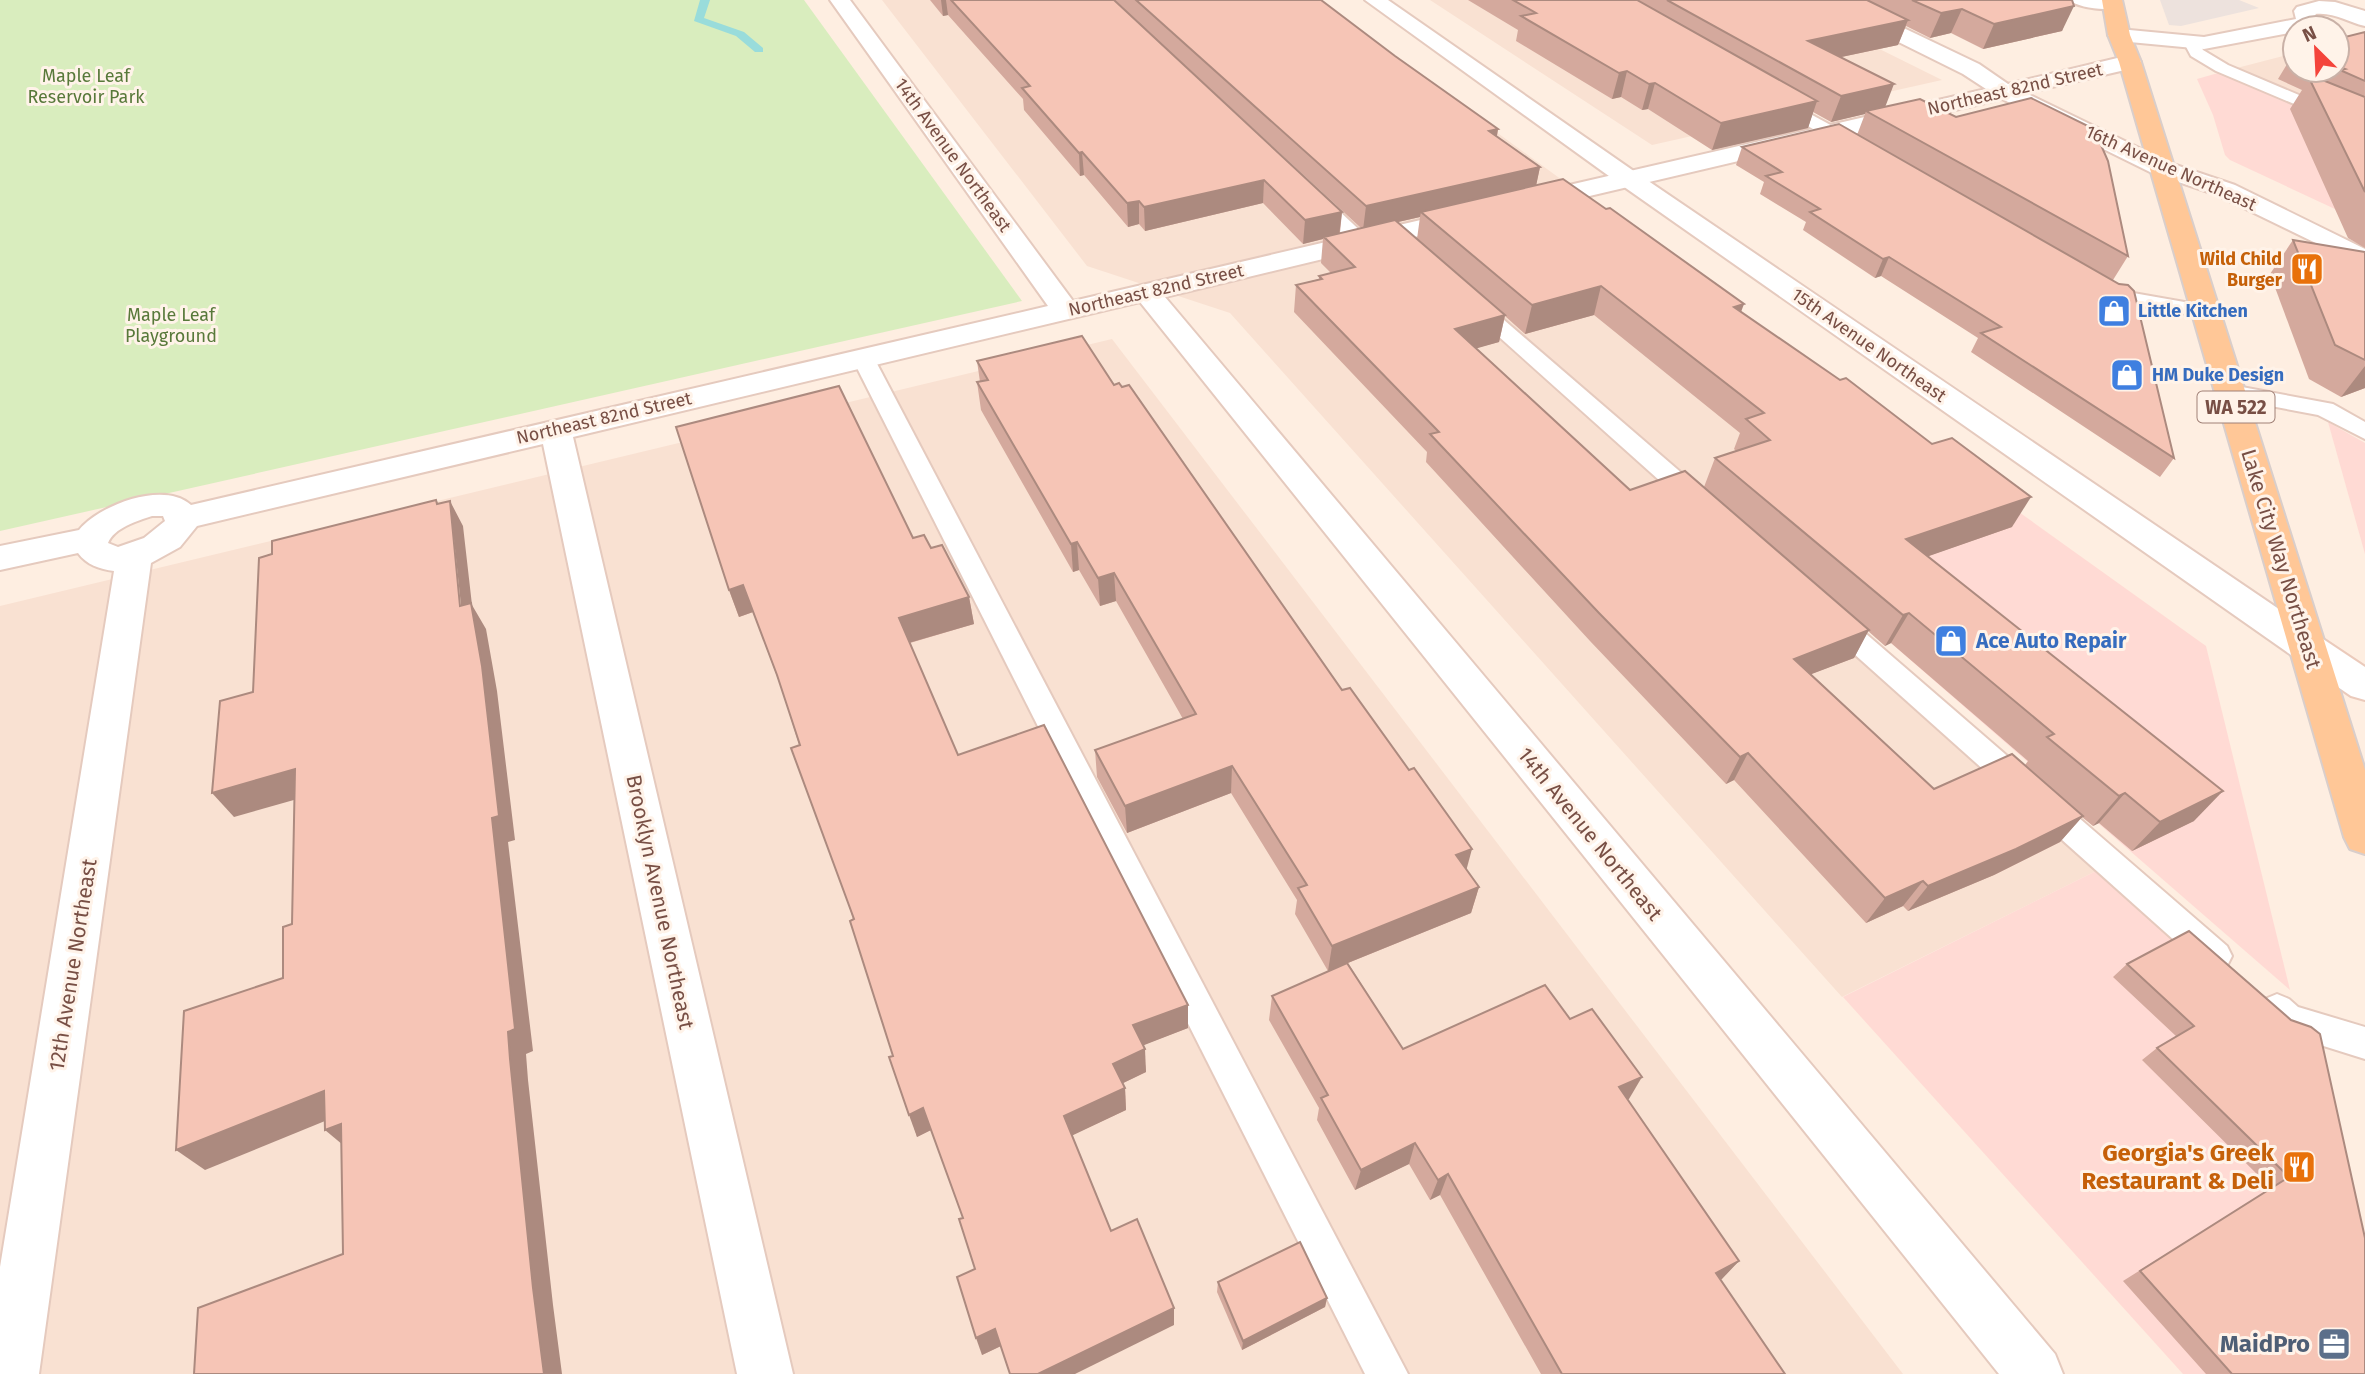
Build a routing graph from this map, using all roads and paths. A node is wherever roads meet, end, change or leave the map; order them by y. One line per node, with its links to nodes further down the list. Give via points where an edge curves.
1 (840, 0): 29 (street, 14th Avenue Northeast)
2 (1375, 0): 20 (street, 15th Avenue Northeast)
3 (1829, 0): 15 (street, 16th Avenue Northeast, via 1971,69)
4 (2076, 0): 6 (lane)
5 (2286, 0): 7 (street)
6 (2113, 2): 11 (main road, Lake City Way Northeast / WA 522)
7 (2310, 14)
8 (2316, 14): 9 (street, via 2336,9)
9 (2346, 14)
10 (2281, 24): 12 (street, Northeast 82nd Street, via 2217,42)
11 (2119, 35): 12 (street, Northeast 82nd Street); 13 (main road, Lake City Way Northeast / WA 522)
12 (2192, 43): 16 (lane, via 2197,53 2222,68)
13 (2130, 62): 15 (street, Northeast 82nd Street); 19 (main road, Lake City Way Northeast / WA 522)
14 (1756, 89): 17 (lane)
15 (2004, 91): 17 (street, Northeast 82nd Street); 19 (street, 16th Avenue Northeast)
16 (2365, 129)
17 (1833, 133): 18 (lane); 20 (street, Northeast 82nd Street)
18 (1870, 154)
19 (2161, 167): 25 (street, 16th Avenue Northeast, via 2226,190); 30 (main road, Lake City Way Northeast / WA 522)
20 (1629, 179): 22 (street, Northeast 82nd Street); 41 (street, 15th Avenue Northeast)
21 (1299, 184): 24 (lane)
22 (1511, 207)
23 (1485, 213): 24 (street, Northeast 82nd Street, via 1404,243)
24 (1361, 242): 28 (street, Northeast 82nd Street)
25 (2365, 259)
26 (2081, 276): 30 (lane, via 2116,296)
27 (1456, 288): 35 (lane)
28 (1146, 292): 29 (street, Northeast 82nd Street); 50 (street, 14th Avenue Northeast)
29 (1066, 311): 31 (street, Northeast 82nd Street)
30 (2207, 312): 32 (main road, Lake City Way Northeast / WA 522)
31 (863, 358): 33 (street, Northeast 82nd Street); 49 (lane)
32 (2231, 392): 34 (lane, via 2325,409); 41 (main road, Lake City Way Northeast / WA 522)
33 (556, 430): 36 (street, Northeast 82nd Street); 48 (street, Brooklyn Avenue Northeast)
34 (2365, 432)
35 (1716, 517)
36 (182, 519): 37 (street, via 176,508 166,505 137,508 108,521); 38 (street, via 169,539)
37 (93, 538): 38 (street, via 94,552 103,556); 39 (street)
38 (134, 556): 47 (street, 12th Avenue Northeast)
39 (0, 558)
40 (1809, 599): 44 (lane)
41 (2307, 647): 42 (street, 15th Avenue Northeast); 43 (main road, Lake City Way Northeast / WA 522)
42 (2365, 686)
43 (2365, 837)
44 (2236, 974)
45 (2256, 992): 46 (lane, via 2288,1020)
46 (2365, 1043)
47 (11, 1374)
48 (765, 1374)
49 (1387, 1374)
50 (2035, 1374)

